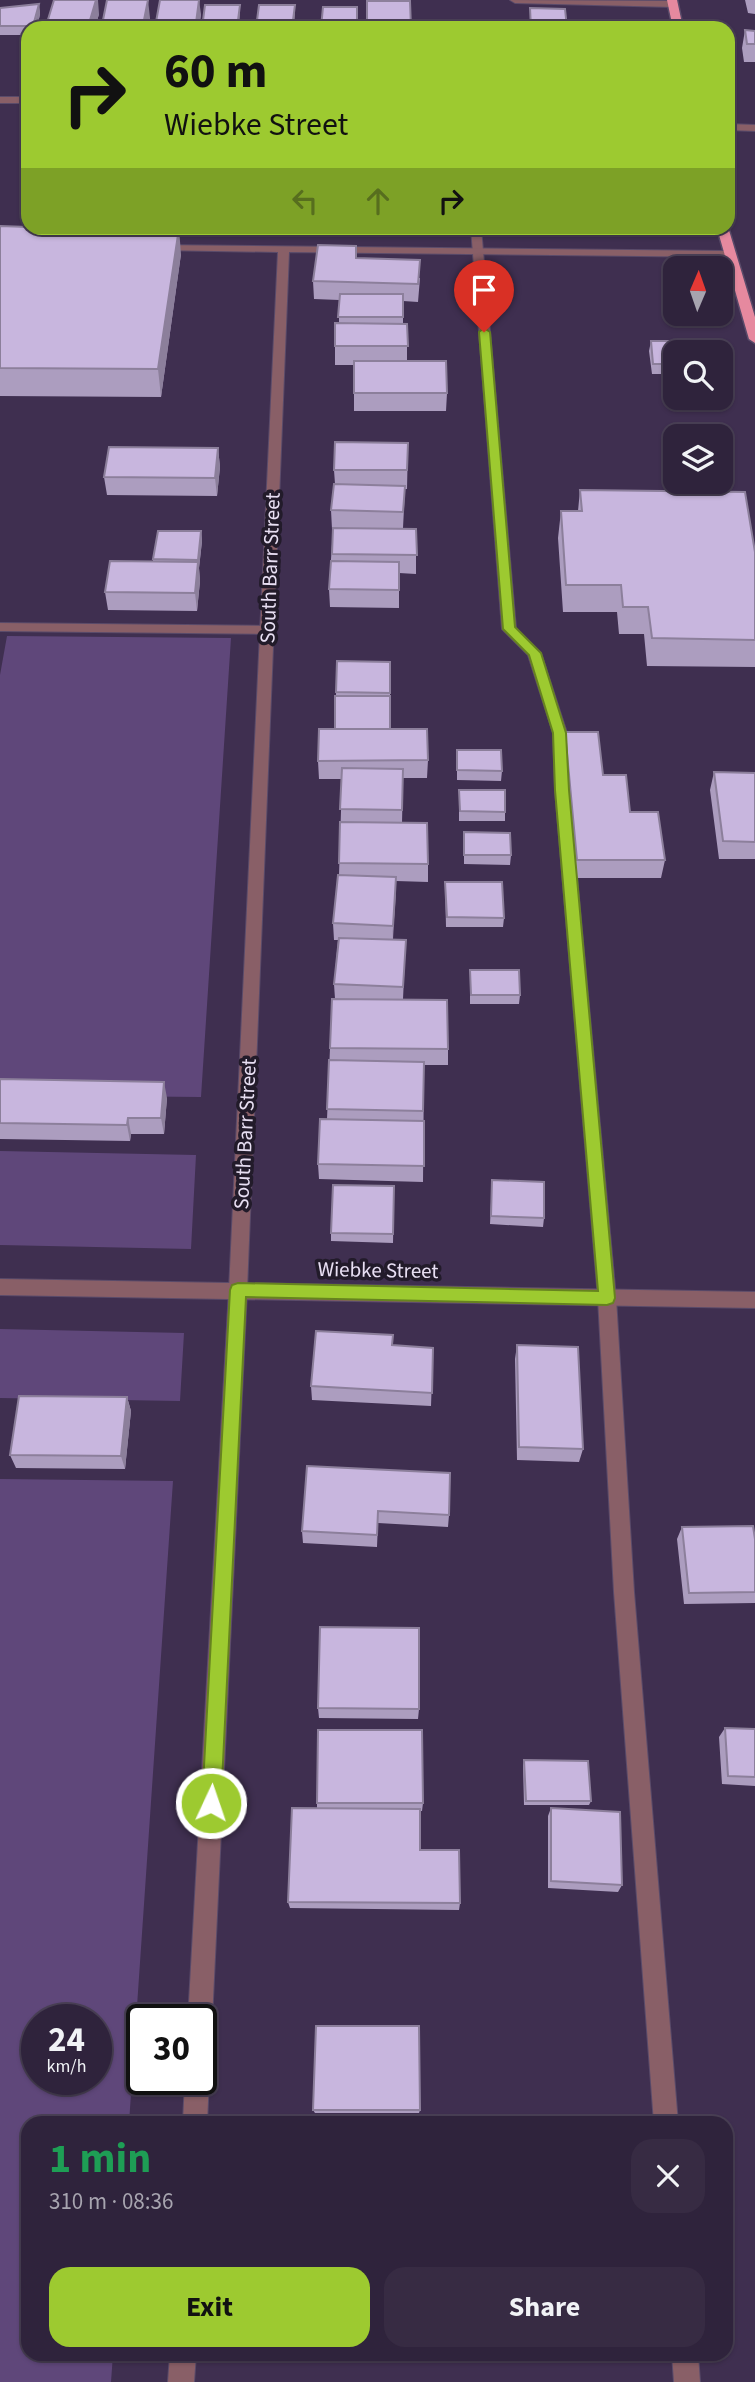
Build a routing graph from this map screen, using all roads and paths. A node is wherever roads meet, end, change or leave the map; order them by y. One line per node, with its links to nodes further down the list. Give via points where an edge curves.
1 (515, 0): 2 (street)
2 (672, 2): 3 (highway)
3 (676, 21)
4 (0, 100): 5 (street)
5 (21, 100)
6 (735, 127): 7 (street)
7 (755, 128)
8 (476, 235): 12 (street)
9 (724, 235): 13 (highway)
10 (149, 247): 11 (street)
11 (284, 248): 12 (street); 16 (street, South Barr Street)
12 (477, 251): 13 (street); 19 (street, via 509,629 534,653 560,733)
13 (728, 254): 14 (highway)
14 (755, 340)
15 (0, 627): 16 (street)
16 (268, 630): 18 (street, South Barr Street)
17 (0, 1287): 18 (street, Wiebke Street)
18 (238, 1290): 19 (street, Wiebke Street); 21 (street, South Barr Street)
19 (607, 1298): 20 (street, Wiebke Street); 24 (street, via 624,1592)
20 (755, 1300)
21 (201, 2004)
22 (196, 2095): 23 (street)
23 (195, 2116)
24 (665, 2116)
25 (182, 2361): 27 (street)
26 (686, 2361): 28 (street)
27 (181, 2382)
28 (687, 2382)

